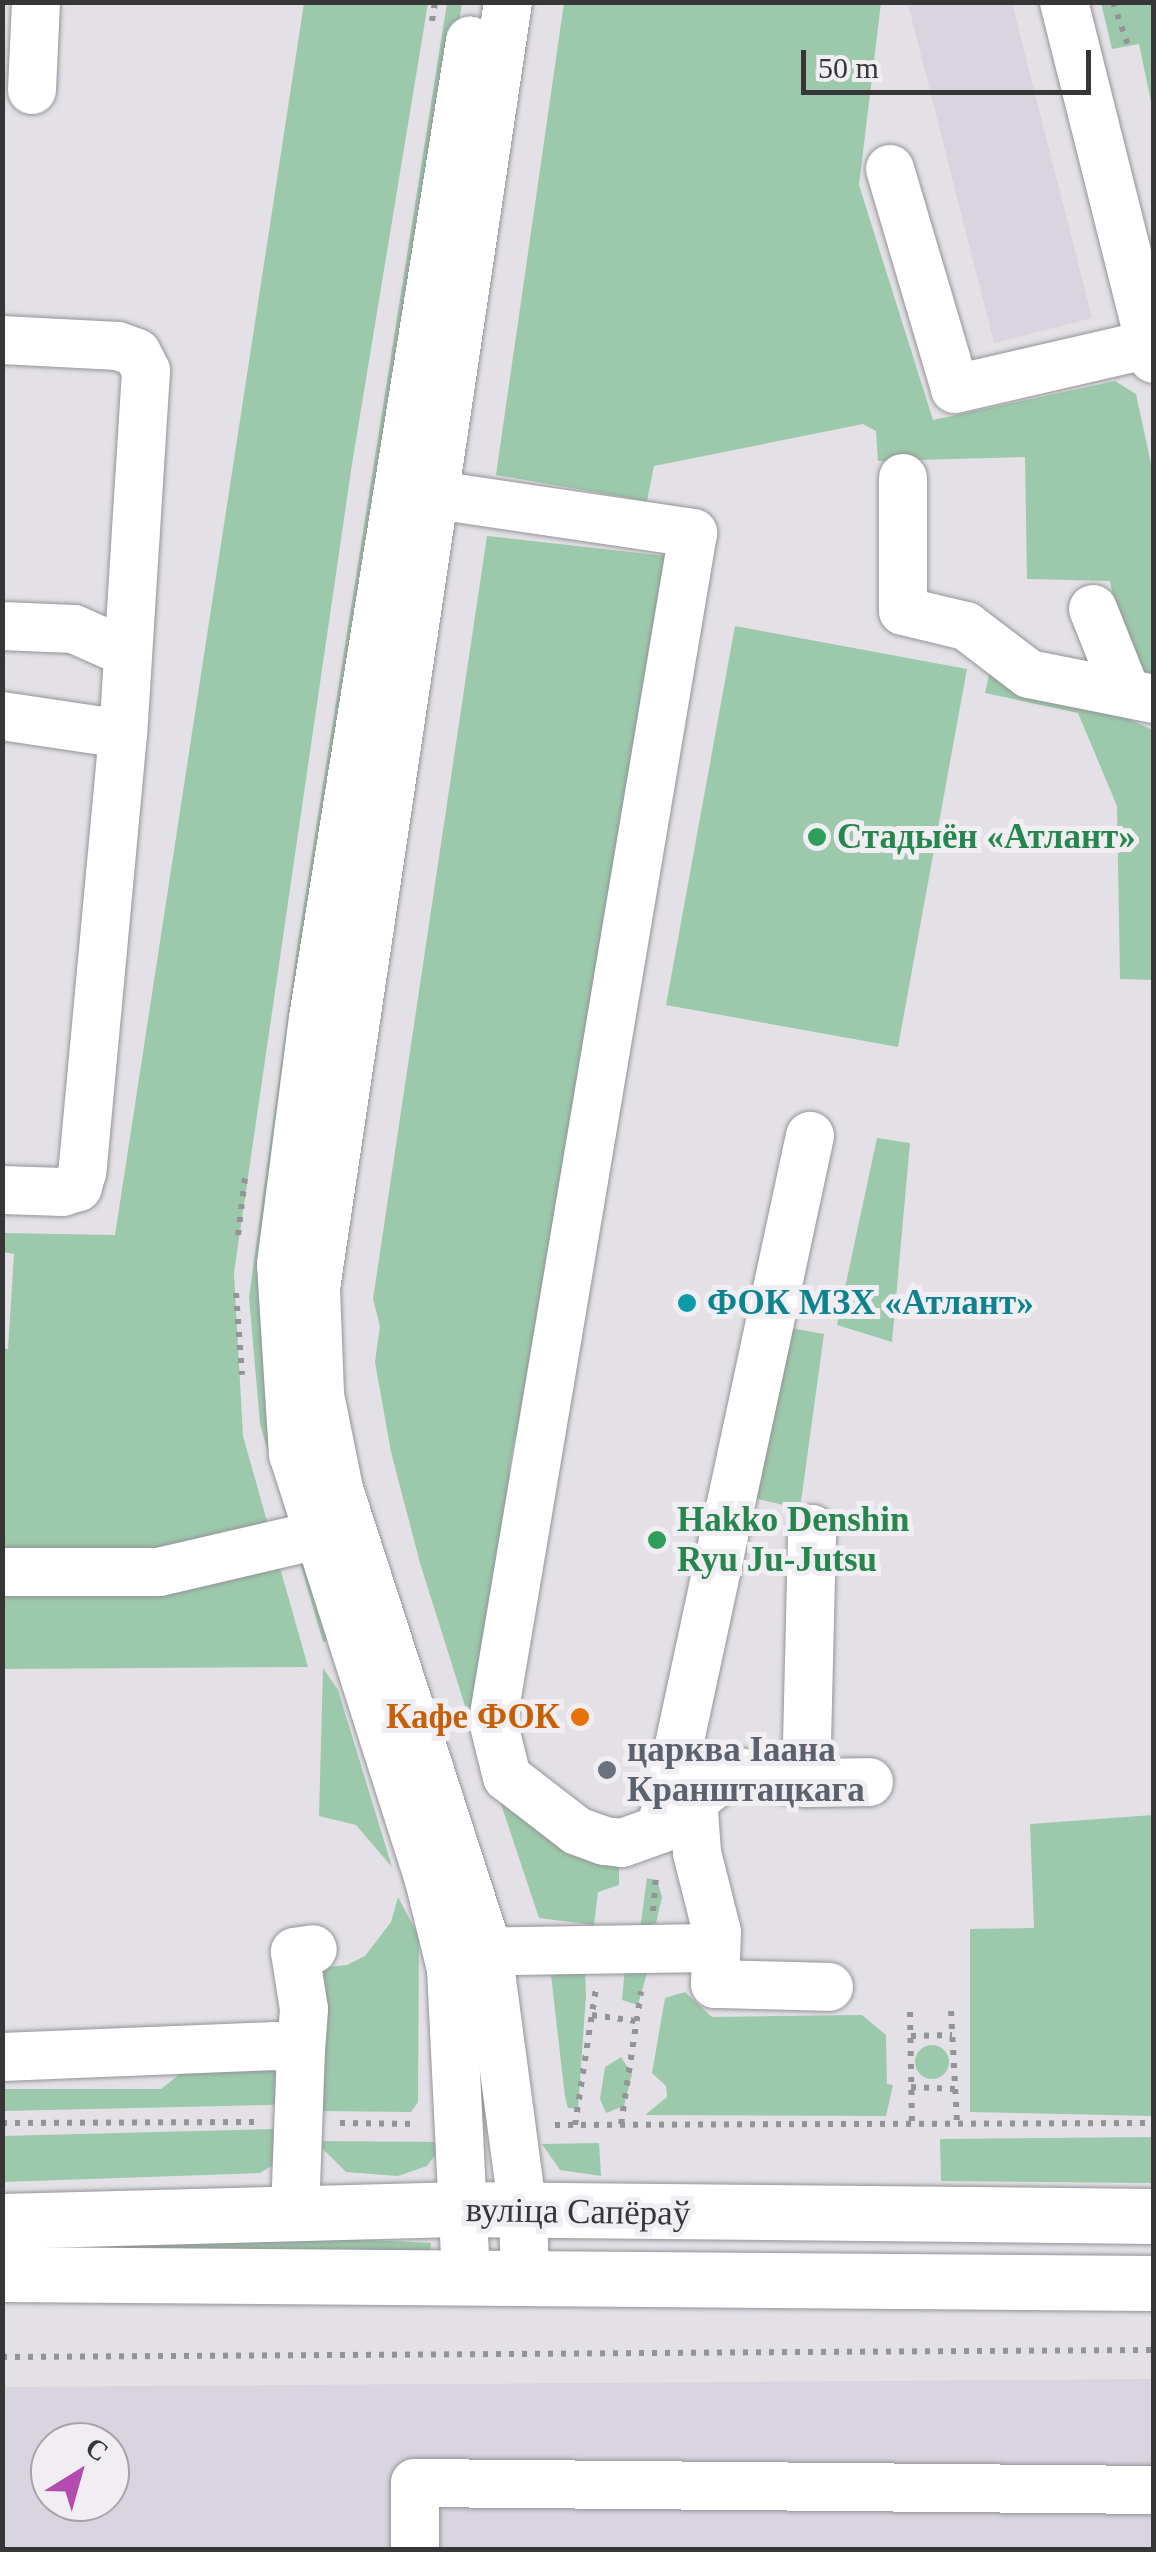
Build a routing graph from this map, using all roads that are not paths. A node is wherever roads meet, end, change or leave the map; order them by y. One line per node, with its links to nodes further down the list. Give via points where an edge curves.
1 (36, 2): 4 (street)
2 (1064, 2): 7 (street)
3 (500, 6): 9 (street); 19 (street, via 292,1165 281,1264 282,1358 292,1455)
4 (32, 90)
5 (890, 169): 7 (street, via 955,389)
6 (2, 340): 12 (street, via 118,346 137,353 146,371)
7 (1152, 351)
8 (904, 478): 13 (street, via 903,610 966,626 1029,674)
9 (436, 495): 23 (street, via 694,532 493,1721 507,1777 577,1830 622,1843); 24 (street, via 316,1289 320,1395 338,1489)
10 (1093, 609): 13 (street)
11 (2, 626): 12 (street, via 74,629)
12 (128, 653): 15 (street)
13 (1140, 696)
14 (2, 716): 15 (street)
15 (124, 734): 17 (street, via 78,1187)
16 (810, 1136): 23 (street)
17 (2, 1190)
18 (812, 1529): 22 (street)
19 (314, 1536): 20 (street, via 158,1572); 24 (street)
20 (3, 1572)
21 (869, 1782): 22 (street)
22 (806, 1783): 23 (street, via 731,1771)
23 (677, 1813): 25 (street)
24 (446, 1869): 27 (street)
25 (716, 1948): 27 (street); 28 (street, via 716,1984)
26 (312, 1949): 29 (street, via 295,1952)
27 (467, 1952): 31 (street); 33 (street)
28 (829, 1987)
29 (302, 2050): 30 (street); 32 (street)
30 (2, 2058)
31 (465, 2209): 32 (main road, вуліца Сапёраў); 33 (main road, вуліца Сапёраў); 37 (street)
32 (295, 2213): 35 (main road, вуліца Сапёраў)
33 (523, 2214): 34 (main road, вуліца Сапёраў); 38 (street)
34 (1154, 2216)
35 (2, 2221)
36 (2, 2274): 37 (main road, вуліца Сапёраў)
37 (466, 2276): 38 (main road, вуліца Сапёраў)
38 (524, 2278): 39 (main road, вуліца Сапёраў)
39 (1154, 2283)
40 (1154, 2490): 41 (street, via 415,2483)
41 (415, 2550)

